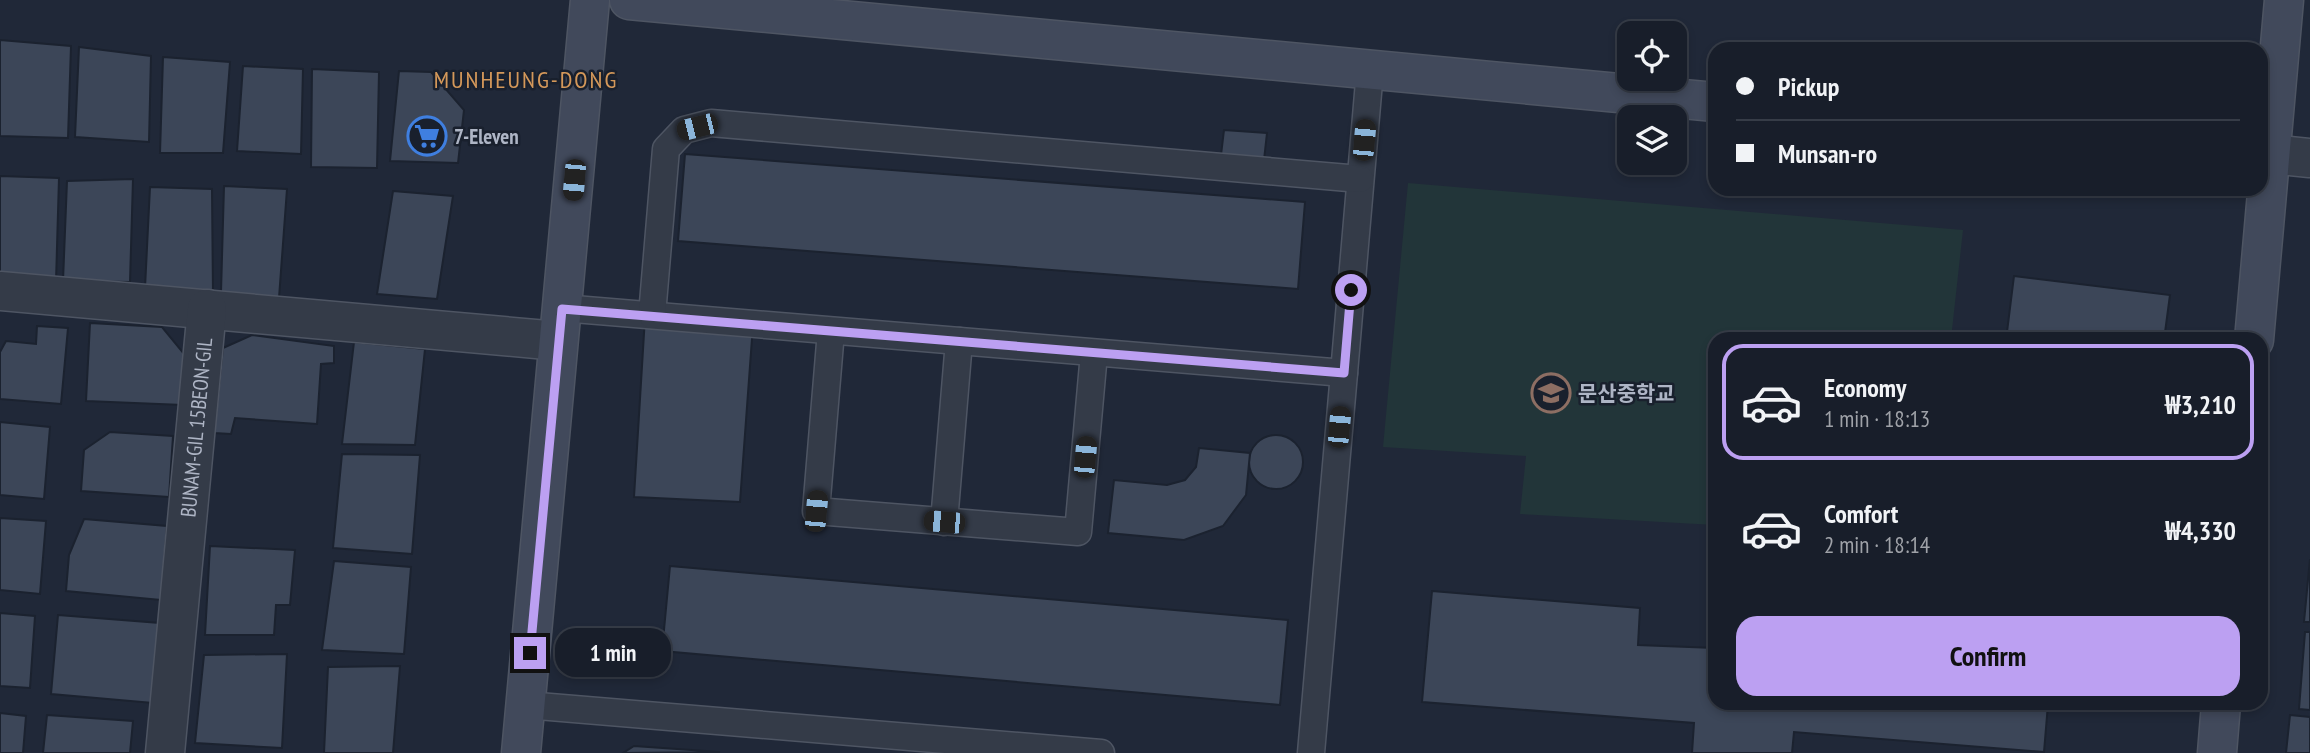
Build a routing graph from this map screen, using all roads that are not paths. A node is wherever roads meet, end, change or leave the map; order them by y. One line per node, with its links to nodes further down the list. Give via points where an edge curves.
1 (590, 0): 14 (street)
2 (629, 0): 4 (street)
3 (2284, 0): 6 (street)
4 (1370, 70): 5 (street); 9 (lane)
5 (1708, 101)
6 (2268, 137)
7 (2268, 154): 8 (street)
8 (2310, 158)
9 (1360, 179): 13 (lane, via 711,123 684,130 666,149); 19 (lane)
10 (2263, 196): 16 (street)
11 (0, 291): 12 (street, BUNAM-GIL 15BEON-GIL)
12 (207, 309): 14 (street); 25 (street, BUNAM-GIL 15BEON-GIL)
13 (652, 315): 14 (lane); 15 (lane)
14 (560, 325): 21 (street)
15 (831, 331): 17 (lane); 20 (lane, via 816,511)
16 (2255, 332)
17 (959, 341): 18 (lane); 20 (lane)
18 (1094, 353): 19 (lane); 20 (lane, via 1078,532)
19 (1344, 373): 29 (lane)
20 (944, 522)
21 (526, 705): 23 (lane); 26 (street)
22 (2221, 710): 30 (street)
23 (849, 743): 24 (lane)
24 (965, 747): 27 (lane)
25 (165, 753)
26 (521, 753)
27 (1096, 753): 28 (lane)
28 (1101, 753)
29 (1311, 753)
30 (2217, 753)

